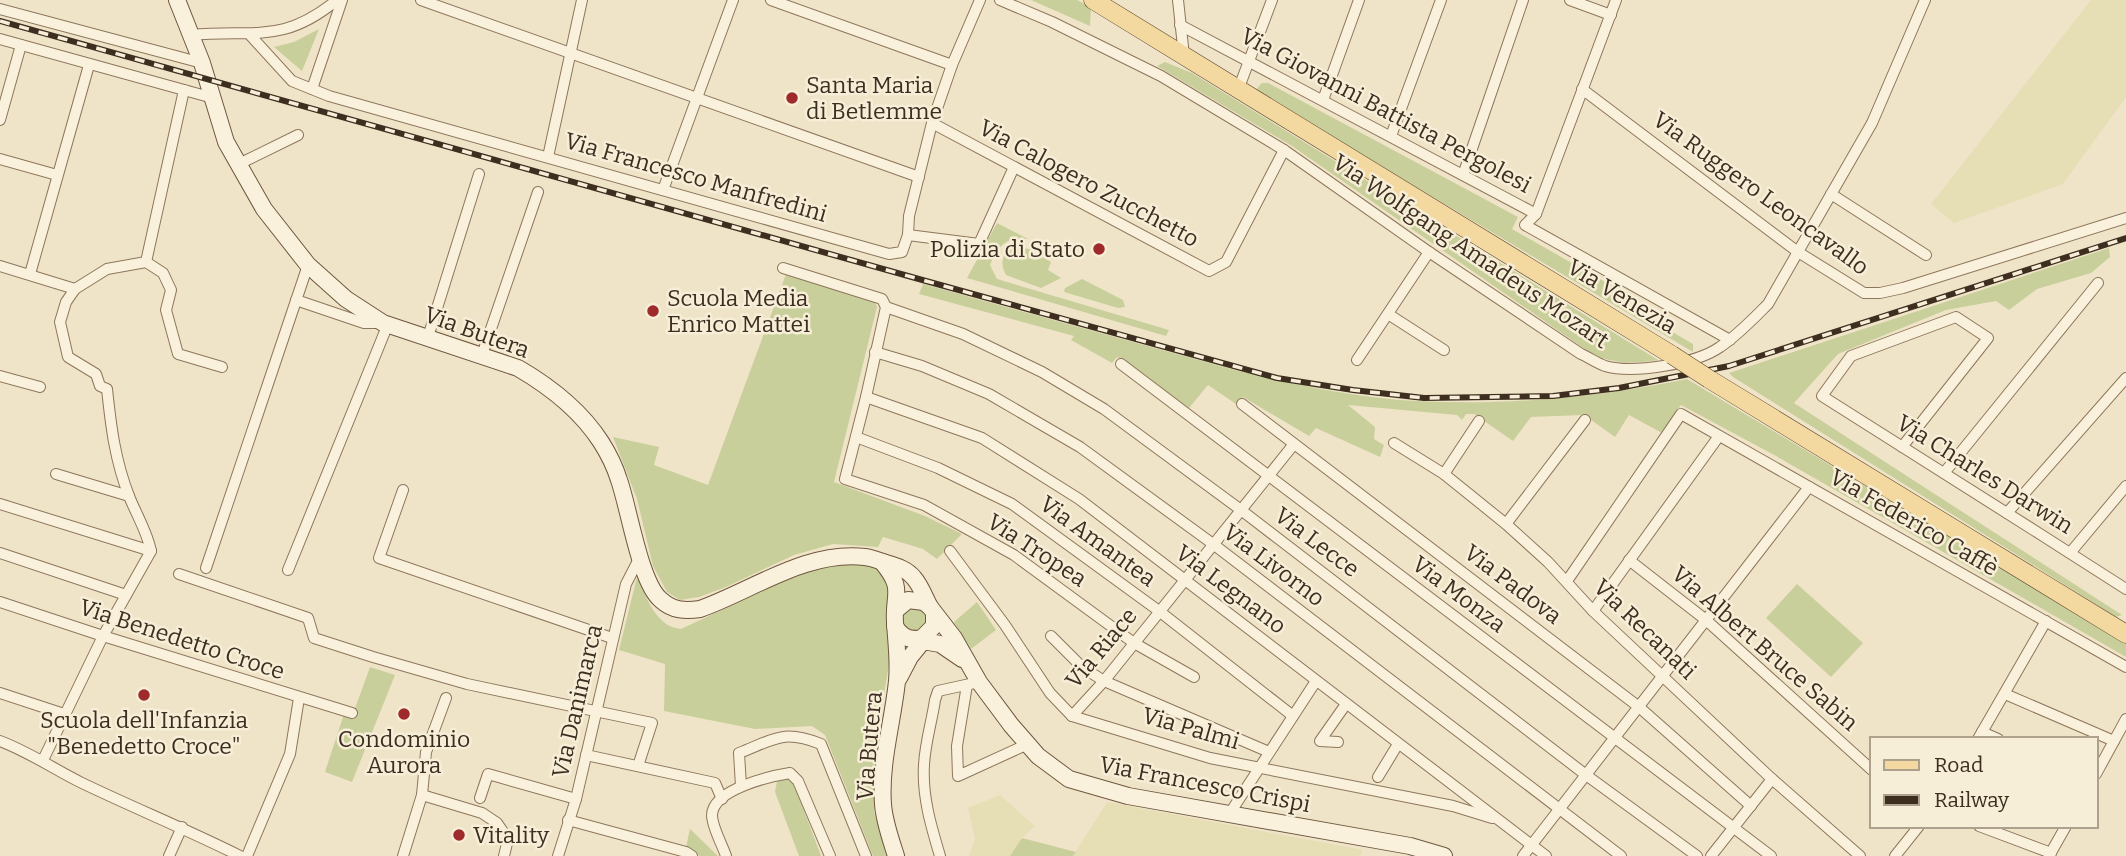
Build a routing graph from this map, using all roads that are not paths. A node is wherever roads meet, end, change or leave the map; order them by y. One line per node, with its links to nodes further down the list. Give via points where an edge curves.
1 (15, 0): 20 (street)
2 (177, 0): 23 (street, Via Butera)
3 (339, 0): 24 (street, via 295,26); 33 (street)
4 (421, 0): 27 (street)
5 (582, 0): 27 (street)
6 (733, 0): 38 (street)
7 (771, 0): 32 (street)
8 (980, 0): 32 (street)
9 (1000, 0): 44 (street, Via Wolfgang Amadeus Mozart, via 1161,76)
10 (1093, 0): 19 (main road, Via Venezia)
11 (1178, 0): 22 (street)
12 (1272, 0): 29 (street)
13 (1359, 0): 39 (street)
14 (1441, 0): 43 (street)
15 (1523, 0): 50 (street)
16 (1570, 0): 21 (street)
17 (1616, 0): 21 (street)
18 (1925, 0): 55 (street, Via Wolfgang Amadeus Mozart, via 1872,122)
19 (1113, 6): 28 (main road, Via Venezia)
20 (6, 10): 30 (street)
21 (1611, 15): 34 (street)
22 (1180, 25): 28 (street); 29 (street, Via Giovanni Battista Pergolesi)
23 (191, 35): 24 (street); 30 (street, Via Butera)
24 (250, 35): 33 (street, Via Francesco Manfredini, via 292,81)
25 (0, 39): 26 (street)
26 (21, 45): 31 (street); 40 (street)
27 (570, 52): 38 (street); 45 (street)
28 (1184, 56): 36 (main road, Via Venezia)
29 (1249, 62): 36 (street); 39 (street, Via Giovanni Battista Pergolesi)
30 (202, 63): 37 (street, Via Butera)
31 (89, 65): 35 (street); 51 (street)
32 (952, 65): 41 (street)
33 (312, 89): 45 (street, Via Francesco Manfredini)
34 (1582, 89): 56 (street); 60 (street, Via Ruggero Leoncavallo)
35 (184, 90): 37 (street); 62 (street)
36 (1238, 90): 127 (main road, Via Venezia, bridge)
37 (213, 98): 47 (street, Via Butera, via 226,142)
38 (698, 98): 52 (street); 53 (street)
39 (1323, 100): 43 (street, Via Giovanni Battista Pergolesi)
40 (0, 120)
41 (932, 123): 48 (street, Via Calogero Zucchetto); 52 (street)
42 (299, 135): 47 (street)
43 (1391, 136): 50 (street, Via Giovanni Battista Pergolesi)
44 (1284, 149): 48 (street, Via Calogero Zucchetto, via 1226,262 1209,271); 59 (street, Via Wolfgang Amadeus Mozart)
45 (548, 157): 53 (street, Via Francesco Manfredini)
46 (0, 159): 51 (street)
47 (239, 164): 63 (street, Via Butera, via 264,209)
48 (1014, 167): 58 (street, via 979,244)
49 (479, 174): 73 (street)
50 (1463, 175): 56 (street, Via Giovanni Battista Pergolesi)
51 (57, 176): 66 (street)
52 (919, 177): 58 (street)
53 (663, 190): 58 (street, Via Francesco Manfredini, via 889,254 902,252)
54 (538, 192): 77 (street)
55 (1831, 194): 60 (street, Via Wolfgang Amadeus Mozart); 61 (street)
56 (1536, 214): 74 (street, Via Giovanni Battista Pergolesi, via 1525,225)
57 (2126, 218): 60 (street, Via Ruggero Leoncavallo, via 1880,293 1864,293)
58 (908, 235)
59 (1429, 252): 71 (street); 74 (street, Via Wolfgang Amadeus Mozart, via 1605,366 1647,368 1688,361)
60 (1798, 252): 74 (street, Via Wolfgang Amadeus Mozart, via 1768,304)
61 (1926, 255)
62 (146, 262): 68 (street, via 107,270); 80 (street, via 163,273 171,290 166,310 178,354)
63 (308, 265): 69 (street); 72 (street, Via Butera, via 346,299)
64 (0, 266): 66 (street)
65 (783, 268): 70 (street, Via Lecce, via 882,299)
66 (30, 274): 68 (street)
67 (2098, 283): 93 (street)
68 (75, 289): 100 (street, via 60,322 68,357 96,374 100,386 107,389 113,444)
69 (296, 300): 72 (street, via 364,323); 113 (street)
70 (886, 307): 76 (street); 102 (street, Via Lecce, via 963,334 1042,372 1104,409)
71 (1388, 314): 75 (street); 78 (street)
72 (386, 323): 73 (street, Via Butera); 114 (street)
73 (428, 337): 77 (street, Via Butera)
74 (1730, 340)
75 (1444, 350)
76 (875, 352): 84 (street); 105 (street, Via Livorno, via 989,394 1080,447)
77 (482, 355): 110 (street, Via Butera, via 535,377 589,425 619,478)
78 (1357, 360)
79 (1121, 364): 96 (street, Via Monza)
80 (222, 367)
81 (0, 376): 83 (street)
82 (2126, 378): 103 (street)
83 (40, 387)
84 (866, 397): 88 (street); 116 (street, Via Legnano, via 982,438 1079,499)
85 (1242, 404): 91 (street, Via Padova)
86 (1585, 420): 104 (street)
87 (1479, 421): 95 (street)
88 (856, 436): 122 (street, Via Amantea, via 1012,504); 132 (street, Via Tropea, via 845,479 924,505 1014,555)
89 (1720, 436): 98 (street, Via Federico Caffè); 111 (street); 117 (street, Via Federico Caffè, via 1681,414)
90 (1394, 443): 95 (street, Via Recanati)
91 (1294, 444): 96 (street, Via Riace); 146 (street, Via Padova)
92 (1902, 447): 92 (street, Via Charles Darwin, via 1988,338 1956,317 1852,356 1822,396); 93 (street, Via Charles Darwin)
93 (1944, 473): 103 (street, Via Charles Darwin)
94 (56, 474): 100 (street)
95 (1444, 474): 104 (street, Via Recanati)
96 (1269, 475): 102 (street, Via Riace); 154 (street, Via Monza)
97 (2126, 486): 109 (street)
98 (1809, 487): 125 (street); 126 (street, Via Federico Caffè)
99 (402, 490): 130 (street, via 379,558)
100 (129, 496): 106 (street)
101 (0, 504): 106 (street)
102 (1241, 510): 105 (street, Via Riace); 167 (street, Via Lecce)
103 (2007, 513): 109 (street, Via Charles Darwin)
104 (1506, 524): 117 (street, Via Recanati)
105 (1213, 544): 116 (street, Via Riace); 176 (street, Via Livorno)
106 (151, 551): 119 (street)
107 (950, 551): 150 (street, via 1050,693)
108 (0, 553): 119 (street)
109 (2070, 554): 118 (street, Via Charles Darwin)
110 (640, 557): 112 (street, Via Butera, via 659,599 685,611 717,603 818,561 863,556); 130 (street, Via Danimarca, via 626,584)
111 (1629, 560): 123 (street); 125 (street, Via Albert Bruce Sabin)
112 (882, 562): 121 (street, Via Butera, via 914,578); 124 (street, via 895,584)
113 (206, 568)
114 (288, 570)
115 (179, 574): 147 (street, via 308,618 314,638 359,653 467,684)
116 (1184, 580): 122 (street, Via Riace); 139 (street, Via Legnano)
117 (1567, 581): 123 (street, Via Recanati)
118 (2126, 589)
119 (126, 595): 128 (street)
120 (0, 602): 128 (street, Via Benedetto Croce)
121 (932, 610): 124 (street, via 916,599 908,600); 131 (street, via 934,625); 133 (street, Via Francesco Crispi)
122 (1159, 611): 132 (street, Via Riace); 151 (street, Via Amantea)
123 (1592, 611): 135 (street, Via Recanati)
124 (896, 618): 131 (street, via 904,637); 137 (street)
125 (1706, 620): 135 (street); 165 (street, Via Albert Bruce Sabin)
126 (2046, 621): 134 (street, Via Federico Caffè); 142 (street)
127 (2125, 630)
128 (103, 636): 143 (street, Via Benedetto Croce); 148 (street)
129 (1051, 636): 138 (street, via 1082,667)
130 (612, 638): 147 (street, Via Danimarca)
131 (923, 638): 133 (street); 137 (street)
132 (1134, 643): 136 (street, Via Tropea); 138 (street, Via Riace)
133 (966, 663): 140 (street, Via Francesco Crispi)
134 (2126, 667)
135 (1663, 675): 146 (street); 169 (street, Via Recanati)
136 (1194, 677)
137 (898, 680): 197 (street, Via Butera, via 883,804)
138 (1104, 681): 150 (street, Via Riace); 160 (street)
139 (1317, 681): 145 (street, Via Legnano); 151 (street)
140 (973, 683): 158 (street, Via Francesco Crispi); 158 (street, via 962,713 958,776); 198 (street, via 938,691 923,763 924,793)
141 (0, 693): 148 (street)
142 (2005, 694): 153 (street); 156 (street)
143 (299, 698): 149 (street, Via Benedetto Croce); 189 (street, via 290,754)
144 (446, 698): 171 (street, via 426,752)
145 (1346, 704): 157 (street, via 1320,741); 159 (street, Via Legnano)
146 (1639, 707): 154 (street); 175 (street, Via Padova)
147 (598, 710): 161 (street, Via Danimarca); 163 (street, via 652,723)
148 (64, 713): 162 (street)
149 (352, 713)
150 (1072, 716): 164 (street, Via Palmi, via 1210,758)
151 (1293, 716): 160 (street)
152 (2126, 719): 156 (street)
153 (1980, 735)
154 (1614, 739): 167 (street); 181 (street, Via Monza)
155 (0, 741): 162 (street)
156 (2114, 741): 166 (street)
157 (1338, 742)
158 (1028, 744): 177 (street, Via Francesco Crispi, via 1069,779 1128,796)
159 (1398, 744): 168 (street); 179 (street, Via Legnano)
160 (1269, 752): 164 (street)
161 (586, 755): 163 (street); 173 (street, Via Danimarca)
162 (43, 760): 180 (street, via 80,782)
163 (638, 766): 174 (street, via 715,783)
164 (1258, 767): 177 (street); 179 (street, Via Palmi, via 1453,806)
165 (1870, 768)
166 (2098, 770)
167 (1586, 775): 176 (street); 203 (street, Via Lecce)
168 (1378, 777)
169 (1772, 779): 175 (street); 206 (street, Via Recanati)
170 (741, 786): 174 (street); 195 (street, via 790,774 799,781); 196 (street, via 739,753 786,735 821,744)
171 (422, 795): 190 (street); 191 (street, via 474,810 497,823 508,839)
172 (480, 797): 173 (street, via 488,774)
173 (576, 799): 178 (street, Via Danimarca)
174 (722, 799): 194 (street, via 712,816)
175 (1752, 806): 181 (street)
176 (1560, 808): 185 (street); 202 (street, Via Livorno)
177 (1230, 813): 199 (street, Via Francesco Crispi)
178 (568, 820): 192 (street, Via Danimarca); 193 (street)
179 (1499, 820): 185 (street, Via Legnano)
180 (182, 827): 187 (street); 188 (street)
181 (1734, 828): 204 (street); 205 (street, Via Monza)
182 (1917, 828): 207 (street)
183 (1984, 828): 186 (street)
184 (2065, 828): 186 (street)
185 (1531, 845): 200 (street); 201 (street, Via Legnano)
186 (2050, 855)
187 (169, 856)
188 (240, 856)
189 (247, 856)
190 (403, 856)
191 (504, 856)
192 (558, 856)
193 (692, 856)
194 (726, 856)
195 (830, 856)
196 (866, 856)
197 (896, 856)
198 (940, 856)
199 (1444, 856)
200 (1523, 856)
201 (1546, 856)
202 (1622, 856)
203 (1697, 856)
204 (1711, 856)
205 (1772, 856)
206 (1860, 856)
207 (1895, 856)

